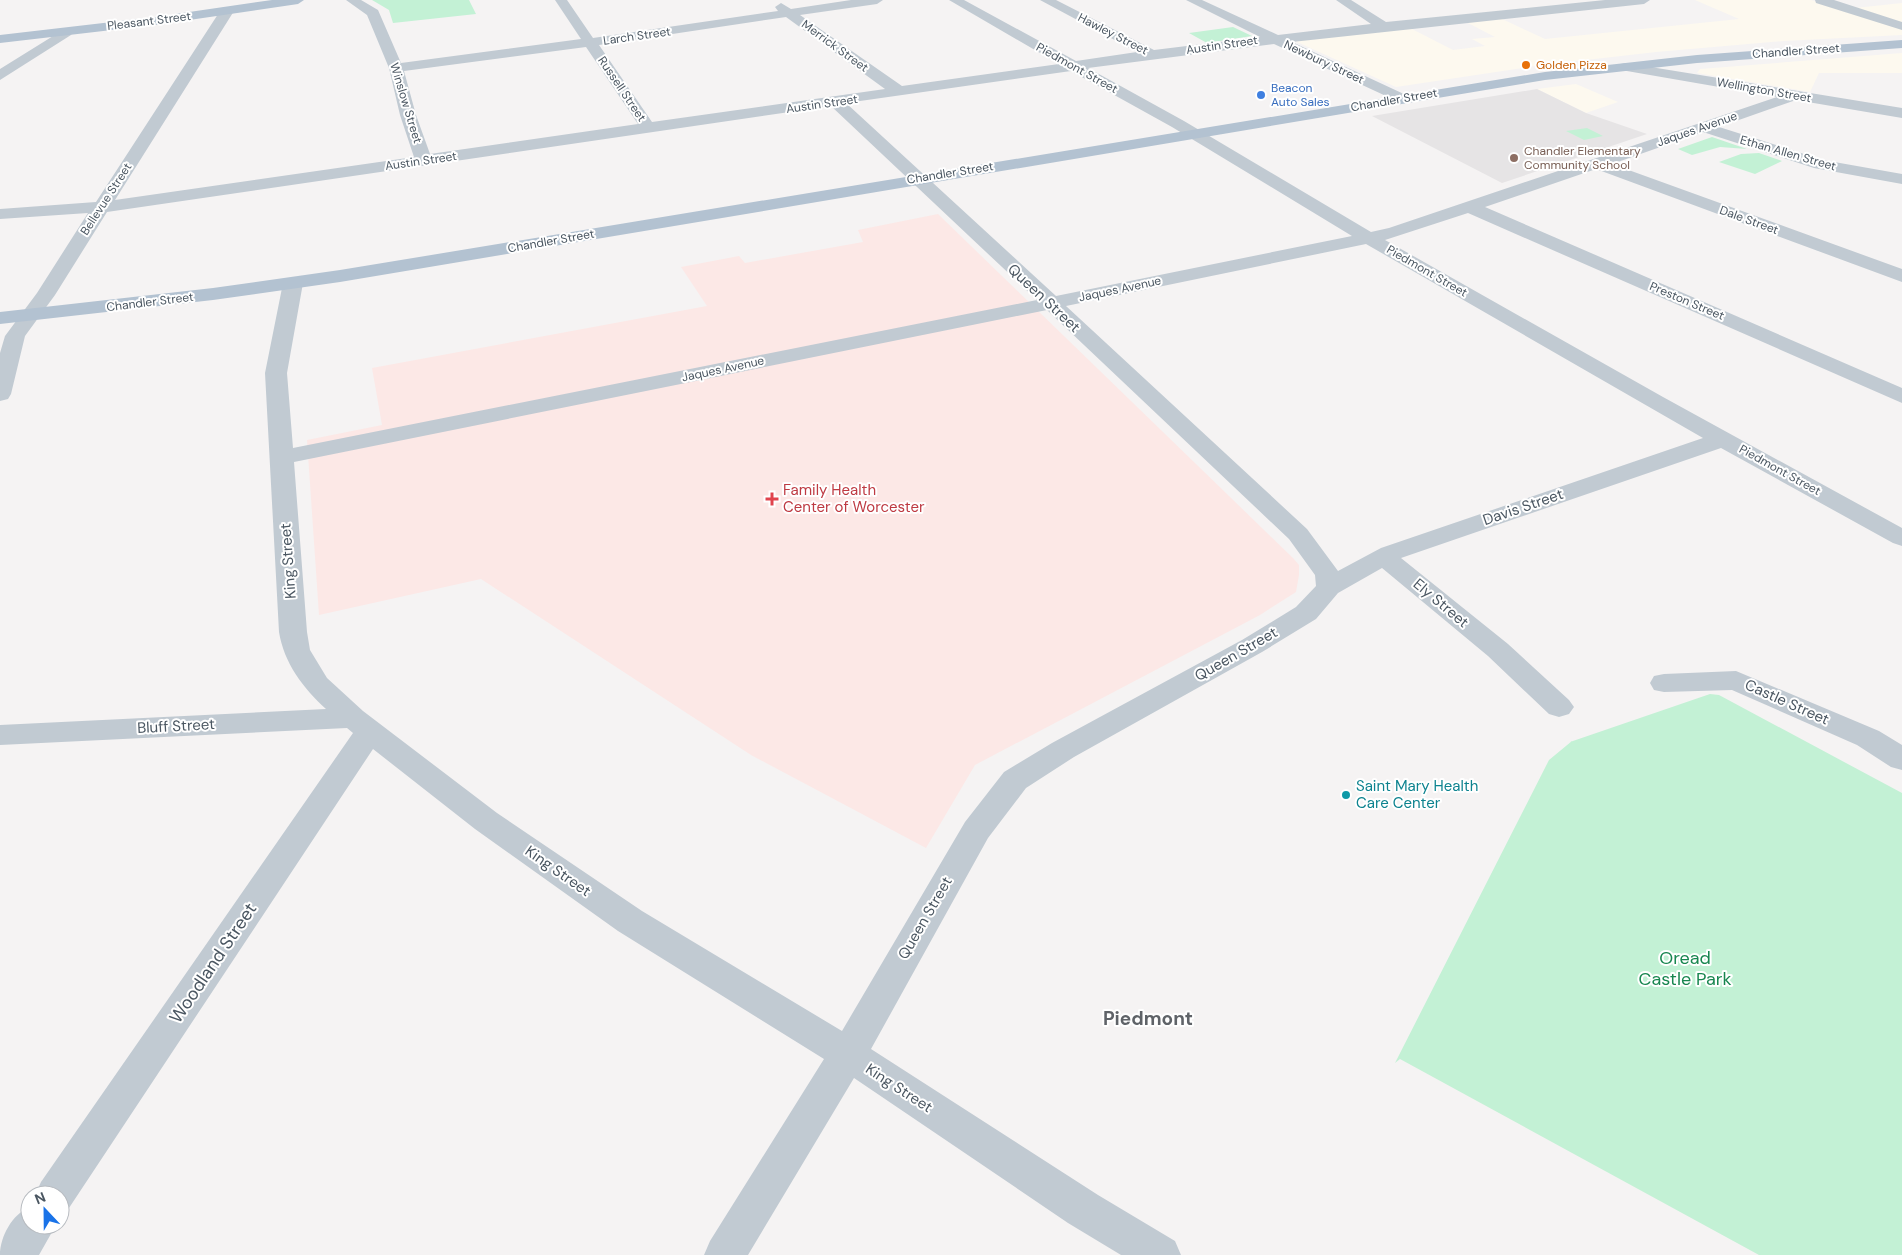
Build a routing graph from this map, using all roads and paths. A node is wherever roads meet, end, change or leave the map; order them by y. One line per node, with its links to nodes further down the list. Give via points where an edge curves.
1 (298, 0): 13 (main road, Pleasant Street)
2 (352, 0): 25 (street, Winslow Street, via 373,13)
3 (560, 0): 20 (street, Russell Street)
4 (771, 0): 14 (street, Merrick Street)
5 (878, 0): 14 (street, Larch Street)
6 (954, 0): 23 (street, Piedmont Street)
7 (1046, 0): 22 (street, Hawley Street)
8 (1192, 0): 19 (street, Newbury Street)
9 (1342, 0): 15 (street)
10 (1644, 0): 12 (street, Austin Street)
11 (1821, 0): 16 (street)
12 (1626, 1): 15 (street, Austin Street)
13 (227, 11): 17 (main road, Pleasant Street); 39 (street, Bellevue Street)
14 (789, 13): 20 (street, Larch Street); 27 (street, Merrick Street)
15 (1383, 26): 19 (street, Austin Street)
16 (1902, 26)
17 (66, 32): 18 (main road, Pleasant Street); 26 (street)
18 (0, 38)
19 (1273, 38): 22 (street, Austin Street); 29 (street, Newbury Street)
20 (591, 42): 25 (street, Larch Street); 33 (street, Russell Street)
21 (1902, 44): 24 (main road, Chandler Street)
22 (1153, 54): 23 (street, Austin Street)
23 (1076, 66): 27 (street, Austin Street); 34 (street, Piedmont Street)
24 (1626, 66): 28 (street, Wellington Street); 29 (main road, Chandler Street)
25 (396, 68): 35 (street, Winslow Street)
26 (0, 76)
27 (900, 92): 30 (street, Austin Street)
28 (1796, 95): 31 (street, Wellington Street); 32 (street, Jaques Avenue)
29 (1401, 98): 34 (main road, Chandler Street)
30 (836, 102): 33 (street, Austin Street); 37 (street, Queen Street)
31 (1902, 114)
32 (1704, 127): 36 (street, Jaques Avenue); 38 (street, Ethan Allen Street, via 1820,164)
33 (649, 128): 35 (street, Austin Street)
34 (1194, 134): 37 (main road, Chandler Street); 42 (street, Piedmont Street)
35 (424, 161): 39 (street, Austin Street)
36 (1597, 164): 40 (street, Jaques Avenue); 43 (street, Dale Street)
37 (919, 178): 44 (main road, Chandler Street); 45 (street, Queen Street)
38 (1902, 179)
39 (102, 207): 41 (street, Austin Street); 46 (street, Bellevue Street)
40 (1471, 208): 42 (street, Jaques Avenue); 49 (street, Preston Street)
41 (0, 214)
42 (1370, 239): 45 (street, Jaques Avenue); 50 (street, Piedmont Street)
43 (1902, 276)
44 (293, 283): 46 (main road, Chandler Street); 51 (street, King Street, via 276,373)
45 (1050, 303): 51 (street, Jaques Avenue); 54 (street, Queen Street, via 1298,534 1328,576)
46 (32, 315): 47 (main road, Chandler Street); 48 (street, Bellevue Street, via 15,336)
47 (0, 318)
48 (0, 394)
49 (1902, 396)
50 (1723, 439): 52 (street, Piedmont Street); 53 (street, Davis Street)
51 (283, 457): 57 (street, King Street, via 296,650 316,684)
52 (1902, 538)
53 (1384, 556): 54 (street, Davis Street); 56 (street, Ely Street, via 1498,650)
54 (1329, 587): 60 (street, Queen Street, via 1306,613 1015,780 976,830)
55 (1664, 683): 59 (street, Castle Street, via 1736,680 1868,738)
56 (1559, 707)
57 (361, 725): 58 (street, Bluff Street); 60 (street, King Street, via 486,821 630,921); 61 (street, Woodland Street)
58 (0, 736)
59 (1902, 759)
60 (848, 1054): 64 (street, Queen Street); 65 (street, King Street, via 1083,1209)
61 (62, 1185)
62 (28, 1235): 63 (street)
63 (14, 1255)
64 (725, 1255)
65 (1160, 1255)

